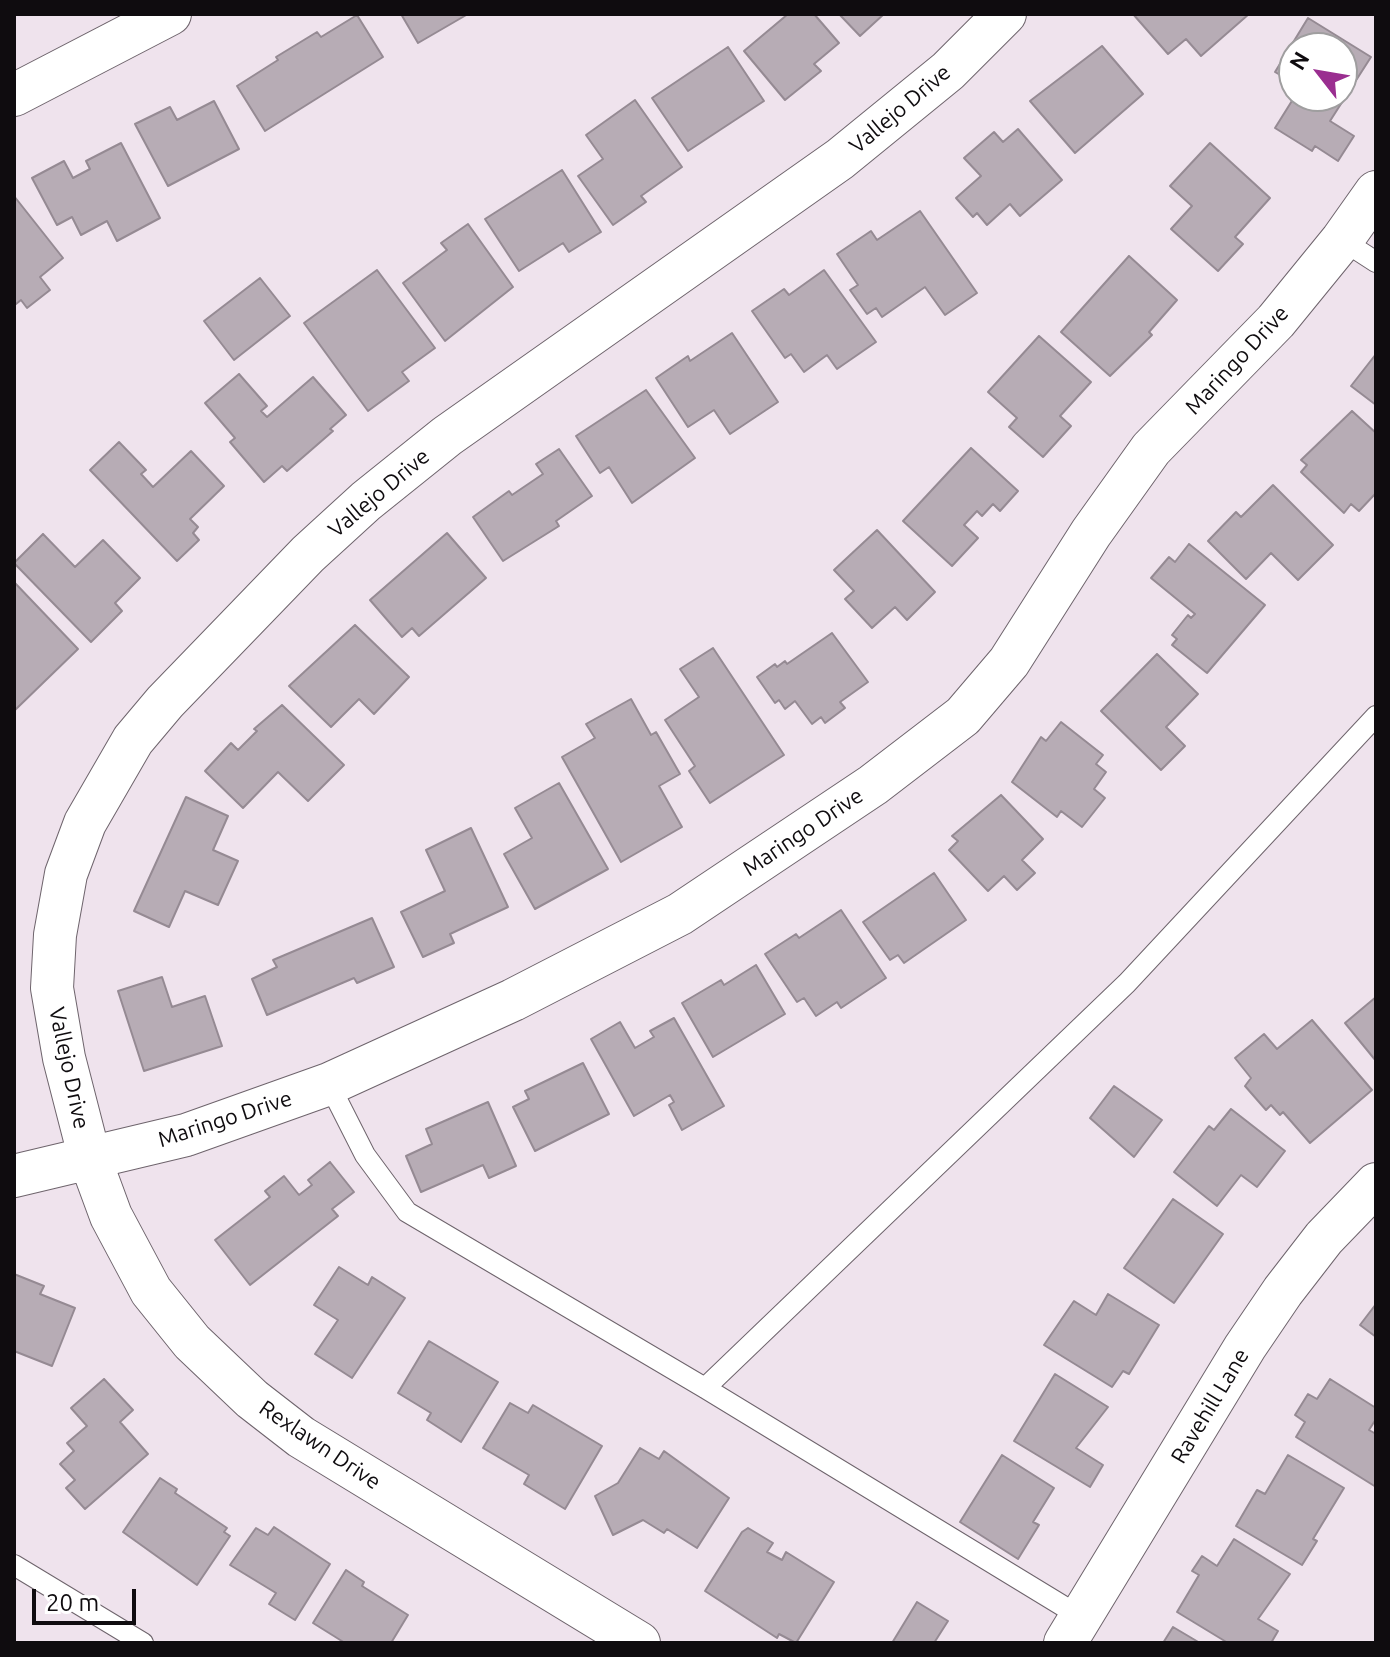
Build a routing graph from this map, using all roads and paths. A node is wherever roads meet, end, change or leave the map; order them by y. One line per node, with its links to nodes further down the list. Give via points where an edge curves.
1 (170, 14): 3 (street)
2 (1005, 14): 8 (street, Vallejo Drive, via 948,71 840,159 447,436 366,501 308,554 133,740 85,823 66,874 55,935 52,988)
3 (14, 95)
4 (1376, 192): 5 (street, Maringo Drive)
5 (1359, 251): 7 (street, Maringo Drive, via 1276,321 1151,449 1009,662 963,716 860,794 680,914 513,1000)
6 (1376, 716): 11 (lane, via 1127,983)
7 (329, 1084): 8 (street, Maringo Drive, via 186,1135); 11 (lane, via 365,1155 407,1212)
8 (90, 1159): 9 (street, Maringo Drive); 15 (street, Rexlawn Drive, via 111,1216 151,1291 192,1342 252,1399 301,1437)
9 (14, 1176)
10 (1376, 1184): 13 (street, Ravehill Lane, via 1283,1291)
11 (705, 1388): 13 (lane)
12 (14, 1565): 14 (lane)
13 (1073, 1630)
14 (143, 1643)
15 (639, 1643)

